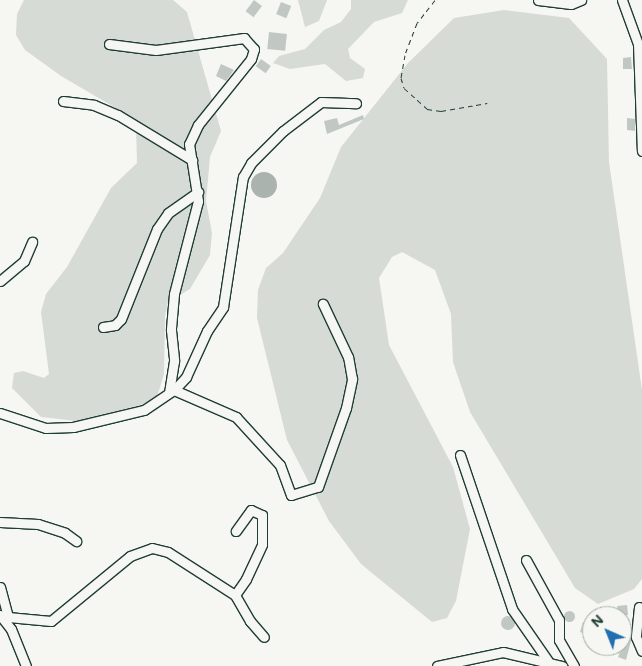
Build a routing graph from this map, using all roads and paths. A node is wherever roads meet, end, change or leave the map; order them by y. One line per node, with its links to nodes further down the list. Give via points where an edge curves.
1 (435, 0): 10 (path, via 417,23 404,55 401,78 404,88 427,109 441,111)
2 (538, 0): 3 (street, via 571,4)
3 (581, 0)
4 (622, 0): 5 (street)
5 (640, 42): 7 (street)
6 (109, 44): 12 (street, via 156,50 248,40 254,49 251,59 192,135 189,144)
7 (641, 96): 11 (street)
8 (63, 101): 12 (street, via 94,106 118,115)
9 (356, 103): 18 (street, via 321,102 283,130 243,176 223,306 207,330 186,377)
10 (486, 103)
11 (642, 151)
12 (192, 160): 13 (street)
13 (198, 192): 17 (street, via 168,213 157,229 121,319 115,325); 18 (street, via 174,294)
14 (32, 242): 15 (street, via 24,261)
15 (0, 281)
16 (323, 304): 18 (street, via 348,357 352,379 346,408 318,487 291,495 280,464 236,417)
17 (103, 327)
18 (172, 391): 19 (street, via 144,410 73,428 46,428)
19 (0, 413)
20 (460, 455): 31 (street, via 512,609)
21 (0, 522): 23 (street, via 38,524 65,533)
22 (236, 531): 26 (street, via 251,510 262,515 262,544 246,579)
23 (76, 541)
24 (526, 560): 35 (street, via 559,620 559,640)
25 (0, 587): 28 (street)
26 (235, 594): 28 (street, via 168,552 152,548 130,556 51,620); 29 (street, via 250,621)
27 (639, 607): 30 (street, via 636,637)
28 (4, 617): 32 (street)
29 (264, 636)
30 (642, 651)
31 (548, 661): 33 (street, via 503,652); 34 (street)
32 (26, 666)
33 (437, 666)
34 (562, 666)
35 (574, 666)

